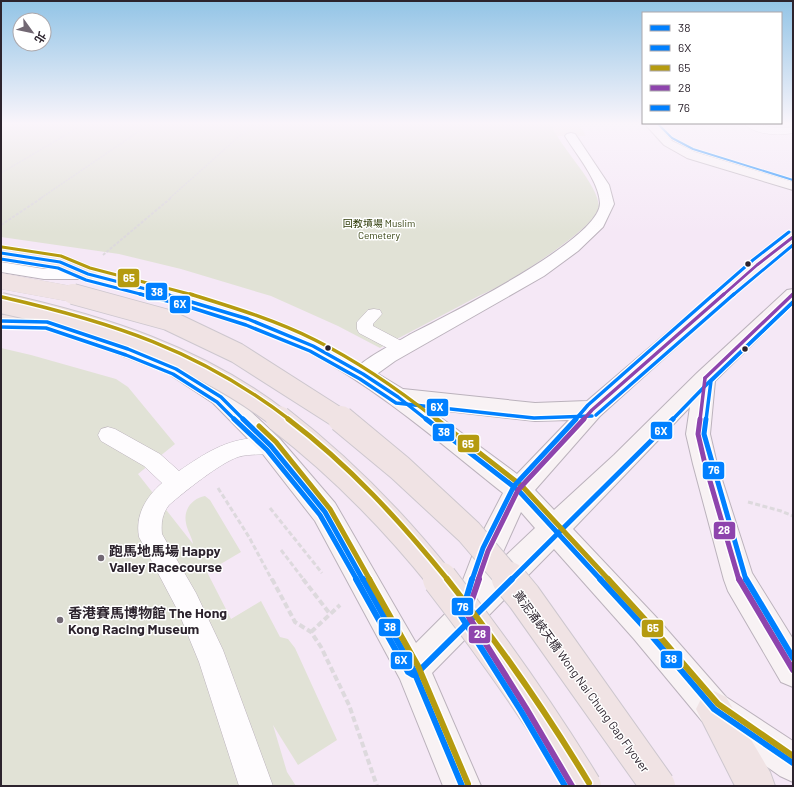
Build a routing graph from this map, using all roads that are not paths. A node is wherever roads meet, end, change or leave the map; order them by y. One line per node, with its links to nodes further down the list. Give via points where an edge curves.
1 (586, 160): 17 (street, via 602,185 607,204 598,224 572,248 538,272)
2 (706, 160): 5 (main road)
3 (741, 160): 4 (main road)
4 (793, 174)
5 (793, 186)
6 (793, 237): 21 (main road, via 752,269)
7 (1, 253): 9 (highway, via 60,262)
8 (1, 267): 9 (street, via 44,274)
9 (88, 274): 18 (main road, via 185,299 248,319 313,346)
10 (1, 281): 36 (highway, 黃泥涌峽天橋 Wong Nai Chung Gap Flyover, bridge, via 70,293 168,320 236,353 348,423 469,532 524,597)
11 (793, 294): 19 (main road)
12 (1, 303): 35 (highway, bridge, via 74,320 115,333 192,364 269,411 308,441 352,480 443,582 498,653)
13 (1, 307): 16 (street)
14 (374, 314): 17 (lane, via 365,322 365,329)
15 (1, 321): 16 (highway)
16 (47, 322): 23 (main road, via 128,349 176,369 221,397)
17 (401, 348): 18 (street)
18 (363, 374): 20 (main road)
19 (705, 378): 26 (main road); 29 (main road, via 698,434 704,464 739,580)
20 (398, 396): 21 (main road, via 535,412); 25 (main road)
21 (592, 410): 25 (main road)
22 (108, 435): 24 (lane, via 152,460)
23 (271, 446): 24 (lane, via 235,449); 28 (main road, via 325,512)
24 (178, 484): 32 (lane, via 156,504 148,525 151,536 187,602 213,660)
25 (518, 490): 26 (main road); 27 (main road, via 488,551)
26 (553, 530): 27 (main road); 30 (main road, via 645,628)
27 (467, 614): 28 (main road); 34 (main road)
28 (413, 669): 33 (main road)
29 (793, 670)
30 (714, 709): 31 (main road); 37 (highway)
31 (793, 763)
32 (256, 786)
33 (462, 786)
34 (572, 786)
35 (584, 786)
36 (658, 786)
37 (756, 786)

